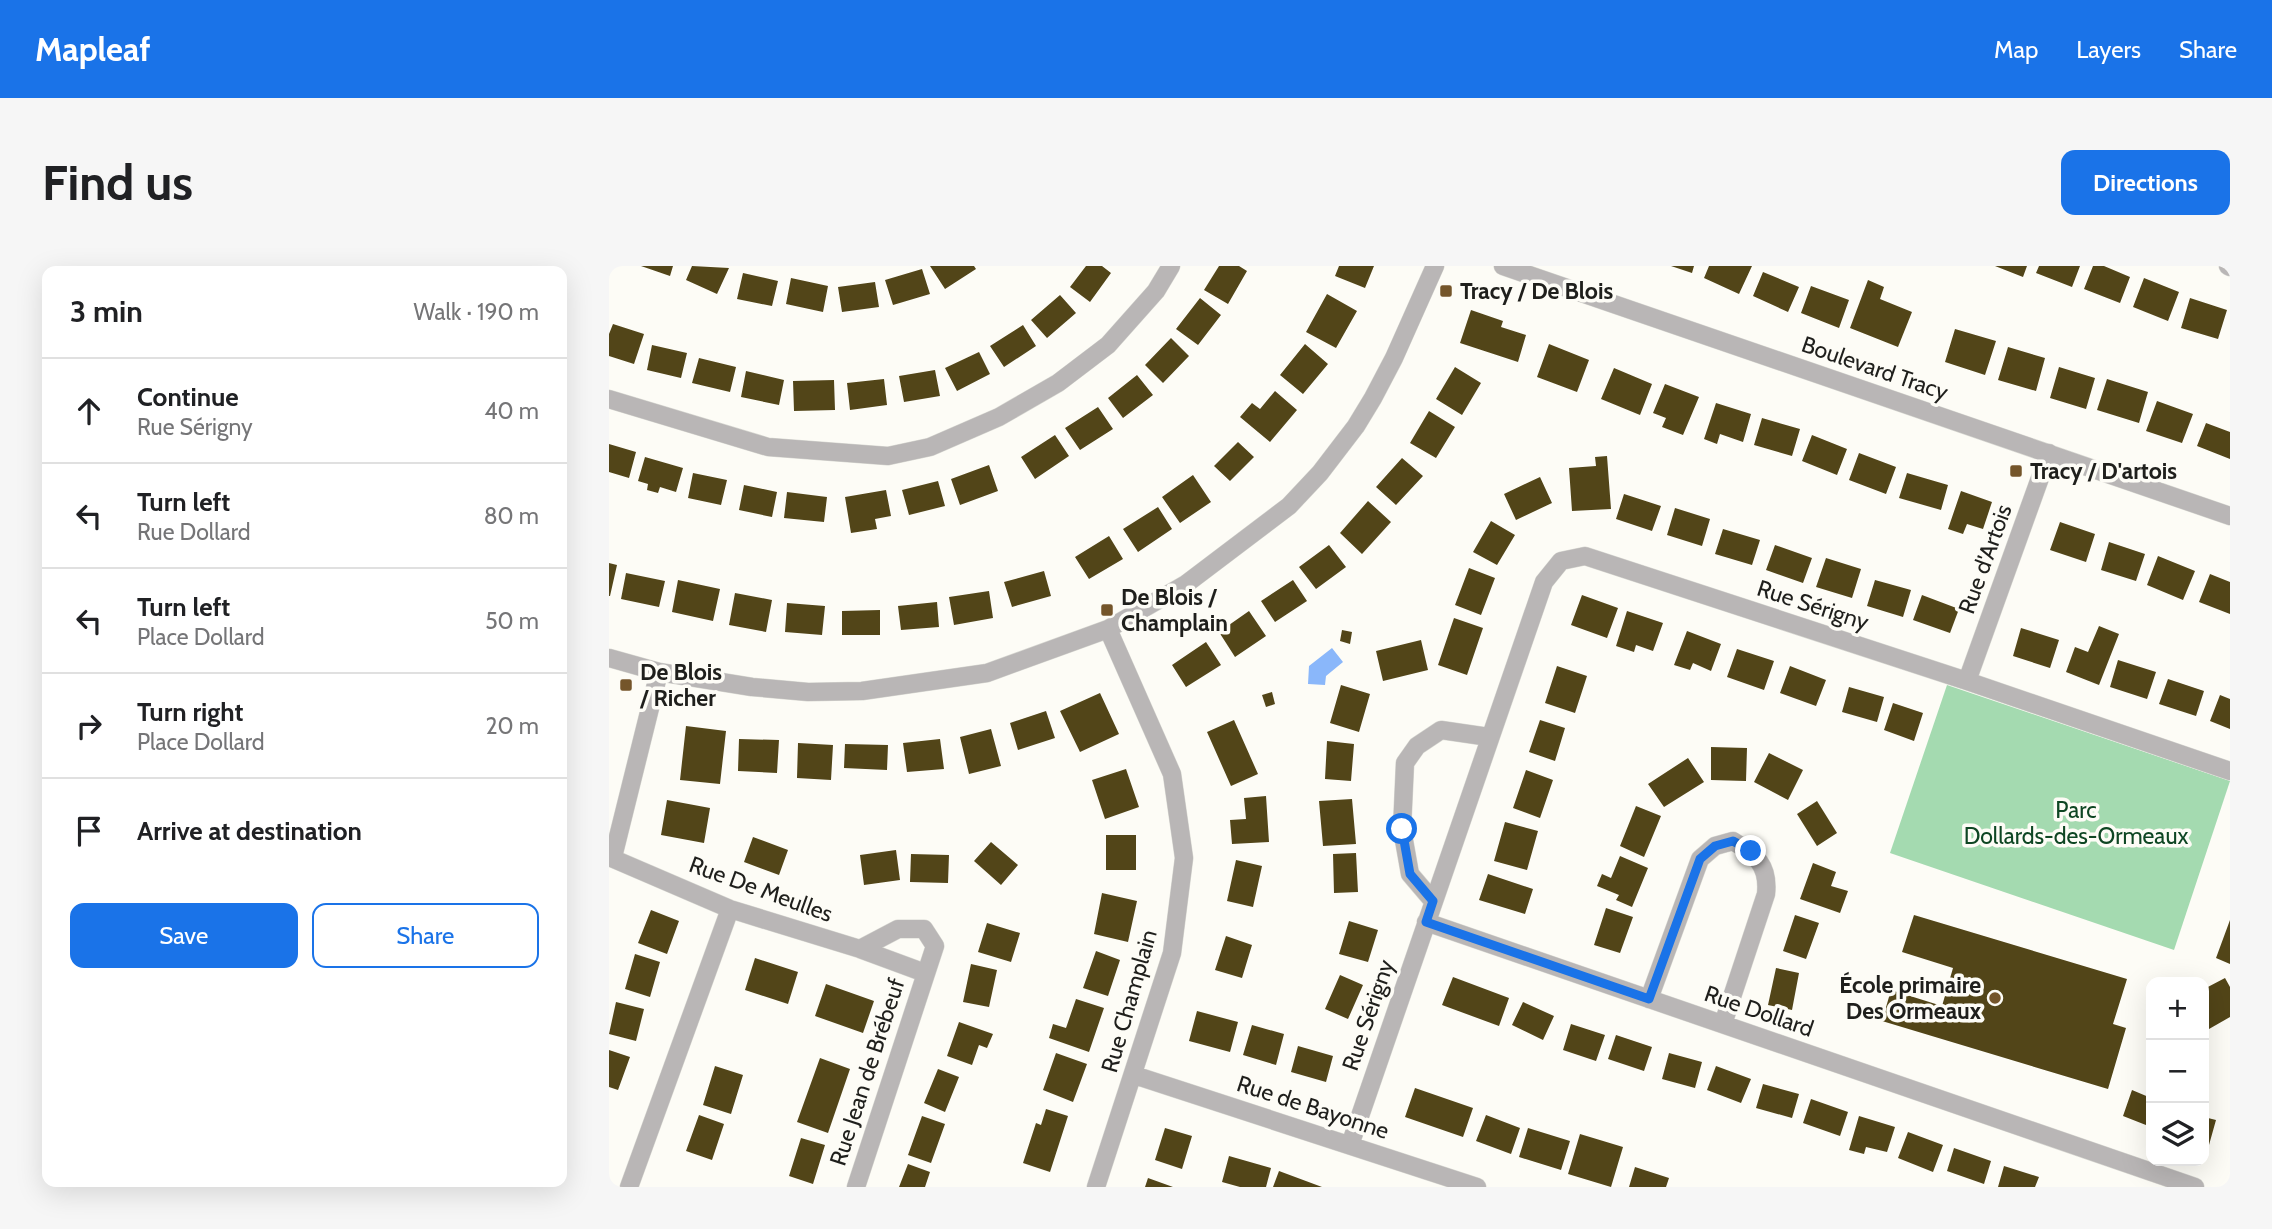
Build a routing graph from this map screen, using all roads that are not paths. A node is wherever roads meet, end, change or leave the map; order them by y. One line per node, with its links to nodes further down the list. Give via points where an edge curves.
1 (1171, 266): 4 (street, via 1156,291 1108,345 1058,383 999,417 930,447 888,456 768,447)
2 (1435, 266): 7 (street, via 1373,398 1313,481 1289,506 1187,584)
3 (1503, 266): 5 (street, Boulevard Tracy)
4 (609, 399)
5 (2049, 453): 6 (street, Boulevard Tracy); 10 (street, Rue d'Artois)
6 (2230, 516)
7 (1108, 629): 9 (street, via 987,673 862,691 752,687); 21 (street, Rue Champlain, via 1172,774 1184,858 1172,953)
8 (609, 658): 9 (street)
9 (659, 672): 13 (street)
10 (1967, 681): 11 (street, Rue Sérigny, via 1585,556 1561,561 1544,582); 12 (street, Rue Sérigny)
11 (1489, 737): 14 (street, Rue Sérigny); 14 (street, via 1441,730 1417,746 1405,763 1402,829 1410,874)
12 (2230, 771)
13 (611, 857): 15 (street, Rue De Meulles)
14 (1433, 901): 16 (street, Rue Sérigny)
15 (730, 909): 17 (street, Rue De Meulles); 23 (street)
16 (1426, 922): 19 (street, Rue Dollard); 22 (street, Rue Sérigny)
17 (860, 949): 18 (street, Rue De Meulles); 18 (street, via 898,929 925,929 935,946)
18 (925, 973): 24 (street, Rue Jean de Brébeuf)
19 (1649, 999): 20 (street, Rue Dollard); 20 (street, via 1700,859 1715,846 1733,841 1751,851 1768,880)
20 (1723, 1024): 27 (street, Rue Dollard)
21 (1134, 1075): 22 (street, Rue de Bayonne); 25 (street, Rue Champlain)
22 (1350, 1145): 26 (street, Rue de Bayonne)
23 (629, 1187)
24 (856, 1187)
25 (1096, 1187)
26 (1477, 1187)
27 (2195, 1187)

